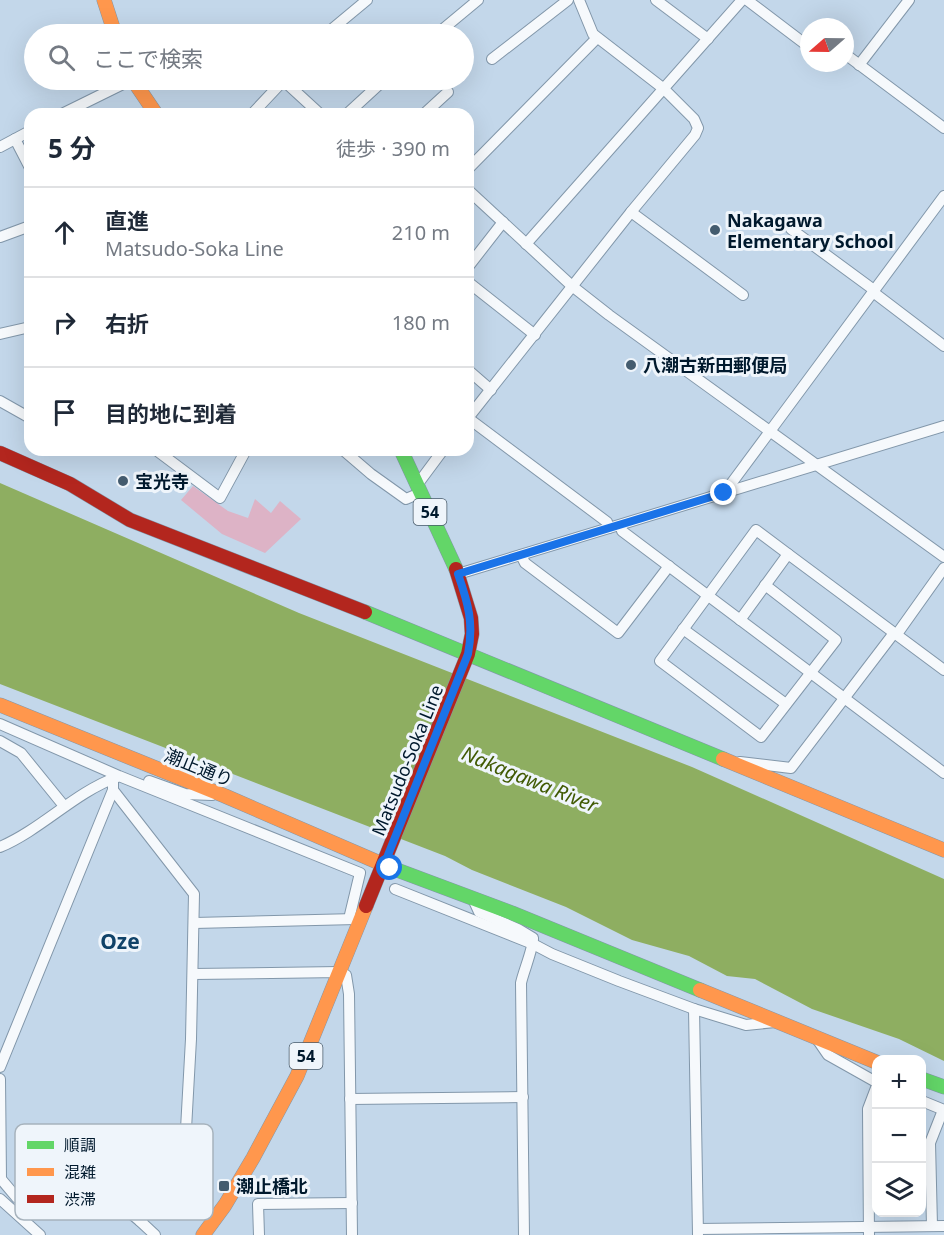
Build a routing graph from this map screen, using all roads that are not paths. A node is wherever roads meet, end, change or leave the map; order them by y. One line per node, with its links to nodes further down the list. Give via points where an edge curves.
1 (104, 0): 10 (street)
2 (367, 0): 11 (street)
3 (478, 0): 12 (street)
4 (568, 0): 16 (street)
5 (579, 0): 13 (street)
6 (656, 0): 14 (street)
7 (742, 0): 14 (street)
8 (747, 0): 15 (street)
9 (909, 0): 18 (street)
10 (112, 24)
11 (338, 24)
12 (449, 24)
13 (597, 39): 19 (street); 37 (street)
14 (708, 39): 19 (street)
15 (800, 40)
16 (492, 59)
17 (854, 62): 18 (street)
18 (858, 65): 32 (street)
19 (664, 89): 40 (street, via 698,128); 45 (street)
20 (111, 90): 26 (street)
21 (139, 90): 27 (street)
22 (274, 90): 28 (street)
23 (294, 90): 29 (street)
24 (373, 90): 30 (street)
25 (448, 92): 31 (street)
26 (74, 108)
27 (152, 108)
28 (257, 108)
29 (313, 108)
30 (354, 108)
31 (431, 108)
32 (944, 128)
33 (24, 134): 34 (street)
34 (15, 139): 35 (street); 36 (street)
35 (0, 147)
36 (24, 156)
37 (474, 163)
38 (474, 195): 41 (street)
39 (944, 196): 49 (street)
40 (631, 212): 47 (street); 50 (street)
41 (503, 222): 45 (street); 46 (street)
42 (24, 228): 44 (street)
43 (791, 229): 49 (street)
44 (0, 237)
45 (526, 244): 47 (street)
46 (474, 259)
47 (572, 286): 53 (street); 62 (street)
48 (474, 287): 53 (street)
49 (873, 291): 54 (street); 62 (street)
50 (743, 295)
51 (24, 328): 52 (street)
52 (0, 334)
53 (535, 335): 56 (street)
54 (944, 345)
55 (474, 375): 56 (street)
56 (491, 390): 58 (street)
57 (0, 401): 59 (street)
58 (474, 411)
59 (24, 415)
60 (474, 422): 73 (street, via 607,522)
61 (944, 426): 69 (street)
62 (771, 431): 69 (street); 71 (street)
63 (0, 453): 85 (street, via 70,484 130,520 319,593)
64 (164, 456): 65 (street, via 220,498)
65 (243, 456)
66 (350, 456): 70 (street, via 406,499)
67 (404, 456): 70 (street, Matsudo-Soka Line / 54)
68 (439, 456): 70 (street)
69 (817, 465): 71 (street); 76 (street)
70 (419, 489): 79 (street, Matsudo-Soka Line / 54)
71 (725, 493): 72 (street)
72 (621, 525): 73 (street); 77 (street, via 622,531)
73 (609, 528): 75 (street)
74 (789, 554): 80 (street); 81 (street, via 756,530); 84 (street)
75 (521, 555): 77 (street, via 525,563 618,633); 79 (street)
76 (944, 557)
77 (669, 566): 81 (street)
78 (944, 568): 84 (street)
79 (458, 574): 85 (street, Matsudo-Soka Line / 54, via 471,618)
80 (765, 585): 82 (street); 87 (street, via 836,640)
81 (708, 595): 82 (street); 83 (street)
82 (740, 620): 87 (street)
83 (683, 629): 89 (street); 89 (street, via 660,662 761,737)
84 (895, 633): 86 (street); 88 (street)
85 (467, 657): 93 (street); 101 (street, Matsudo-Soka Line / 54)
86 (944, 670)
87 (811, 672): 88 (street); 89 (street)
88 (844, 697): 93 (street, via 791,768); 94 (street)
89 (786, 704)
90 (0, 705): 97 (street, 潮止通り)
91 (0, 724): 95 (street)
92 (0, 741): 98 (street, via 21,753)
93 (733, 763): 100 (street)
94 (944, 773)
95 (116, 777): 96 (street); 97 (street, via 127,774 185,794); 98 (street); 104 (street, via 360,873)
96 (113, 790): 105 (street, via 194,894); 113 (street)
97 (225, 796): 101 (street, 潮止通り)
98 (64, 806): 99 (street)
99 (0, 847)
100 (944, 850)
101 (386, 859): 103 (street, 潮止通り); 104 (street, Matsudo-Soka Line / 54)
102 (395, 889): 106 (street)
103 (473, 899): 106 (street, via 479,912 518,929 533,938); 110 (street, 潮止通り)
104 (355, 919): 105 (street); 107 (street, Matsudo-Soka Line / 54)
105 (194, 923): 108 (street)
106 (533, 944): 109 (street); 118 (street, via 521,983)
107 (340, 972): 108 (street); 120 (street, via 349,984); 137 (street, Matsudo-Soka Line / 54, via 276,1118)
108 (193, 974): 123 (street)
109 (694, 1009): 110 (street, via 746,1025); 134 (street)
110 (778, 1021): 111 (street, 潮止通り)
111 (816, 1038): 112 (street, 潮止通り); 115 (street, via 828,1055)
112 (872, 1060)
113 (0, 1067)
114 (0, 1079): 124 (street, via 1,1179)
115 (872, 1080)
116 (926, 1081): 117 (street)
117 (944, 1087)
118 (523, 1097): 120 (street); 140 (street)
119 (872, 1098): 133 (street, via 868,1109)
120 (350, 1099): 126 (street)
121 (926, 1103): 122 (street)
122 (944, 1110): 130 (street, via 930,1143)
123 (186, 1124)
124 (15, 1196)
125 (0, 1199): 127 (street)
126 (352, 1203): 138 (street, via 258,1204); 139 (street)
127 (15, 1212)
128 (23, 1220): 135 (street)
129 (140, 1221): 136 (street)
130 (932, 1226): 131 (street); 133 (street)
131 (944, 1226)
132 (787, 1231): 133 (street); 134 (street)
133 (869, 1231)
134 (698, 1232)
135 (40, 1235)
136 (155, 1235)
137 (203, 1235)
138 (259, 1235)
139 (352, 1235)
140 (524, 1235)

